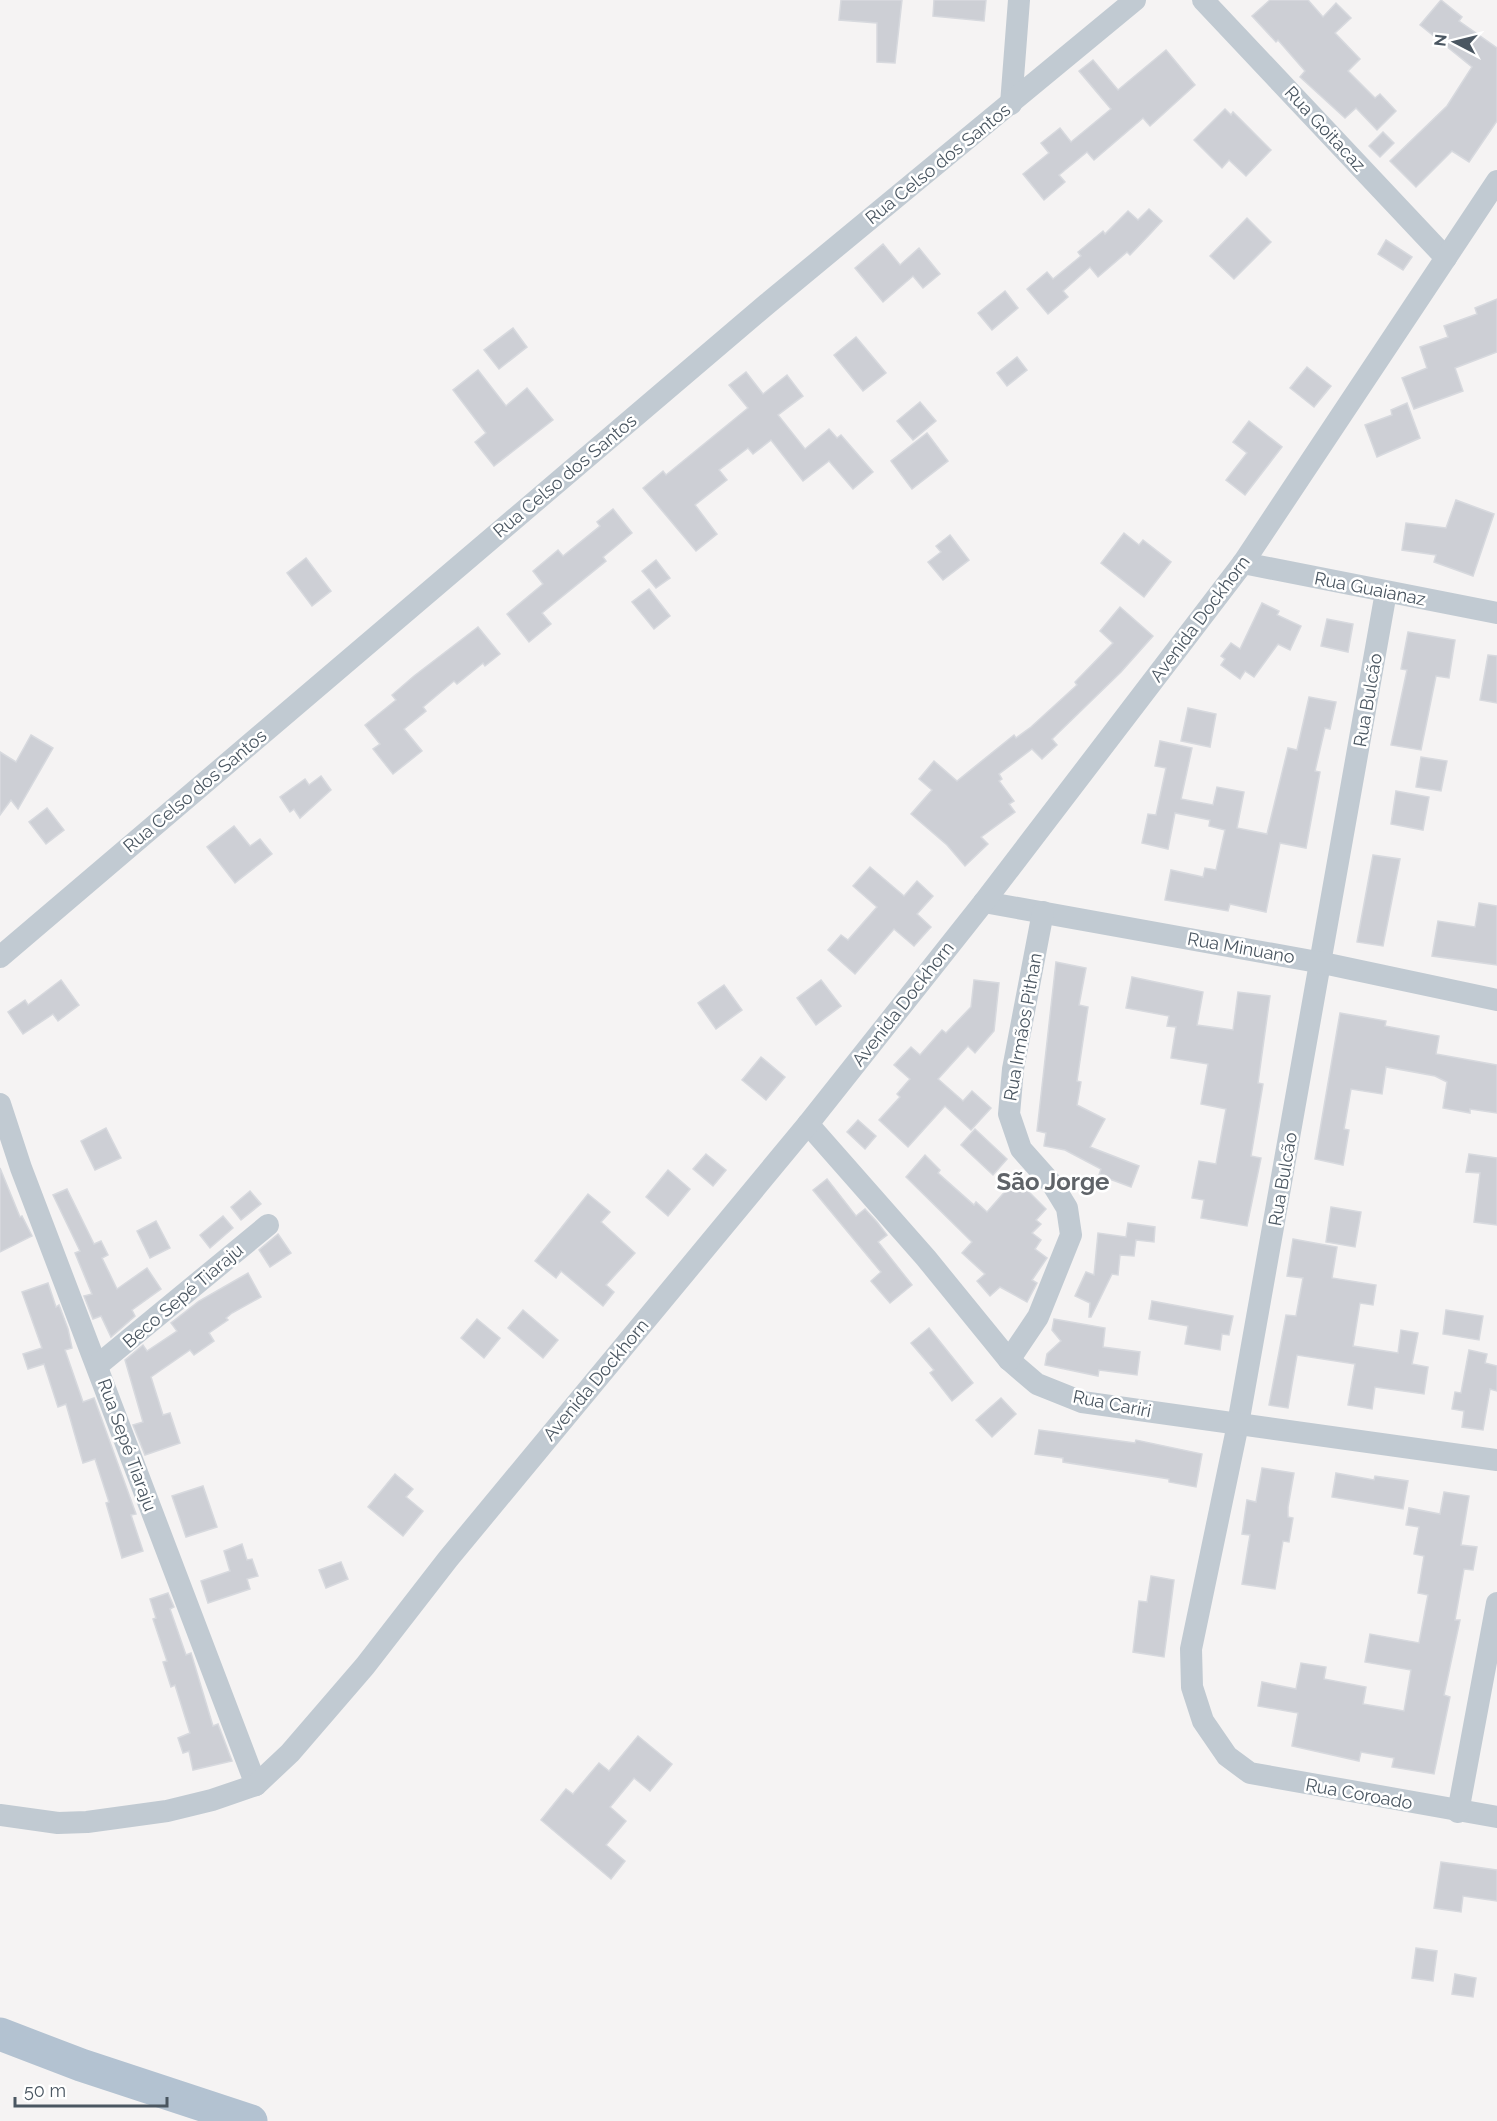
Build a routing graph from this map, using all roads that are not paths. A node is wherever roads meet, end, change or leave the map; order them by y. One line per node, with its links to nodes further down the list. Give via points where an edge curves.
1 (1019, 0): 4 (street)
2 (1135, 0): 4 (street, Rua Celso dos Santos)
3 (1203, 0): 6 (street, Rua Goitacaz)
4 (1011, 104): 12 (street, Rua Celso dos Santos, via 767,304)
5 (1497, 181): 6 (street, Avenida Dockhorn)
6 (1446, 258): 7 (street, Avenida Dockhorn)
7 (1243, 564): 8 (street, Rua Guaianaz); 10 (street, Avenida Dockhorn)
8 (1386, 592): 9 (street, Rua Guaianaz); 13 (street, Rua Bulcão)
9 (1497, 613)
10 (984, 902): 11 (street, Rua Minuano); 16 (street, Avenida Dockhorn)
11 (1043, 912): 13 (street, Rua Minuano); 18 (street, Rua Irmãos Pithan, via 1012,1069 1009,1114 1021,1149 1053,1185 1067,1208 1071,1235 1038,1317)
12 (0, 957)
13 (1323, 963): 14 (street, Rua Minuano); 20 (street, Rua Bulcão)
14 (1497, 1000)
15 (0, 1104): 19 (street, Rua Sepé Tiaraju)
16 (808, 1124): 18 (street, Rua Cariri); 24 (street, Avenida Dockhorn, via 448,1559 365,1666 290,1753)
17 (268, 1225): 19 (street, Beco Sepé Tiaraju)
18 (1009, 1360): 20 (street, Rua Cariri, via 1037,1384 1082,1402)
19 (98, 1365): 24 (street, Rua Sepé Tiaraju)
20 (1238, 1424): 21 (street, Rua Cariri); 23 (street, Rua Bulcão, via 1191,1649 1192,1687 1203,1721)
21 (1497, 1460)
22 (1497, 1603): 25 (street)
23 (1227, 1756): 25 (street, Rua Coroado, via 1250,1773)
24 (256, 1785): 26 (street, via 167,1811 87,1822 58,1823)
25 (1458, 1812): 27 (street, Rua Coroado)
26 (0, 1815)
27 (1497, 1817)
28 (0, 2034): 29 (main road)
29 (251, 2121)

